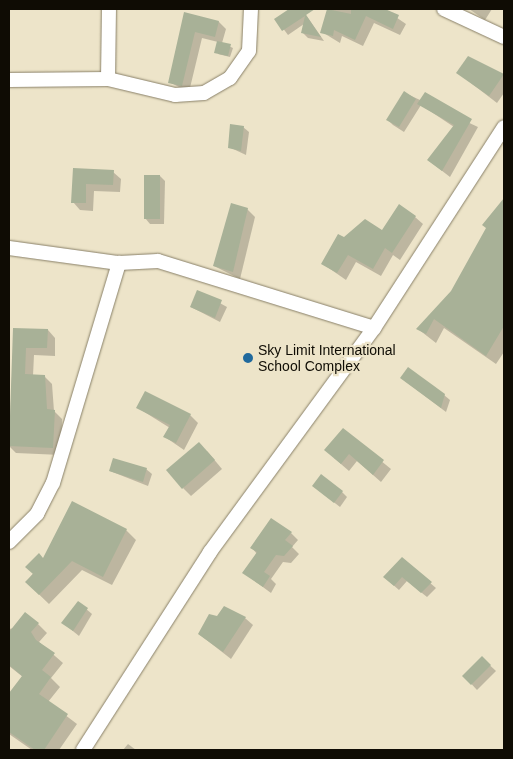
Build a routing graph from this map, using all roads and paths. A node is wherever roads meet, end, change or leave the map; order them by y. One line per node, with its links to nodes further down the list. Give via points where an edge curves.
1 (109, 9): 5 (street)
2 (251, 9): 5 (street, via 249,50 230,78 204,93 175,95)
3 (444, 9): 4 (street)
4 (504, 37)
5 (108, 79): 6 (street)
6 (9, 80)
7 (504, 127): 10 (street)
8 (9, 248): 9 (street)
9 (118, 263): 10 (street, via 158,261); 11 (street, via 53,483 37,514)
10 (374, 328): 12 (street, via 210,552)
11 (9, 542)
12 (83, 750)

